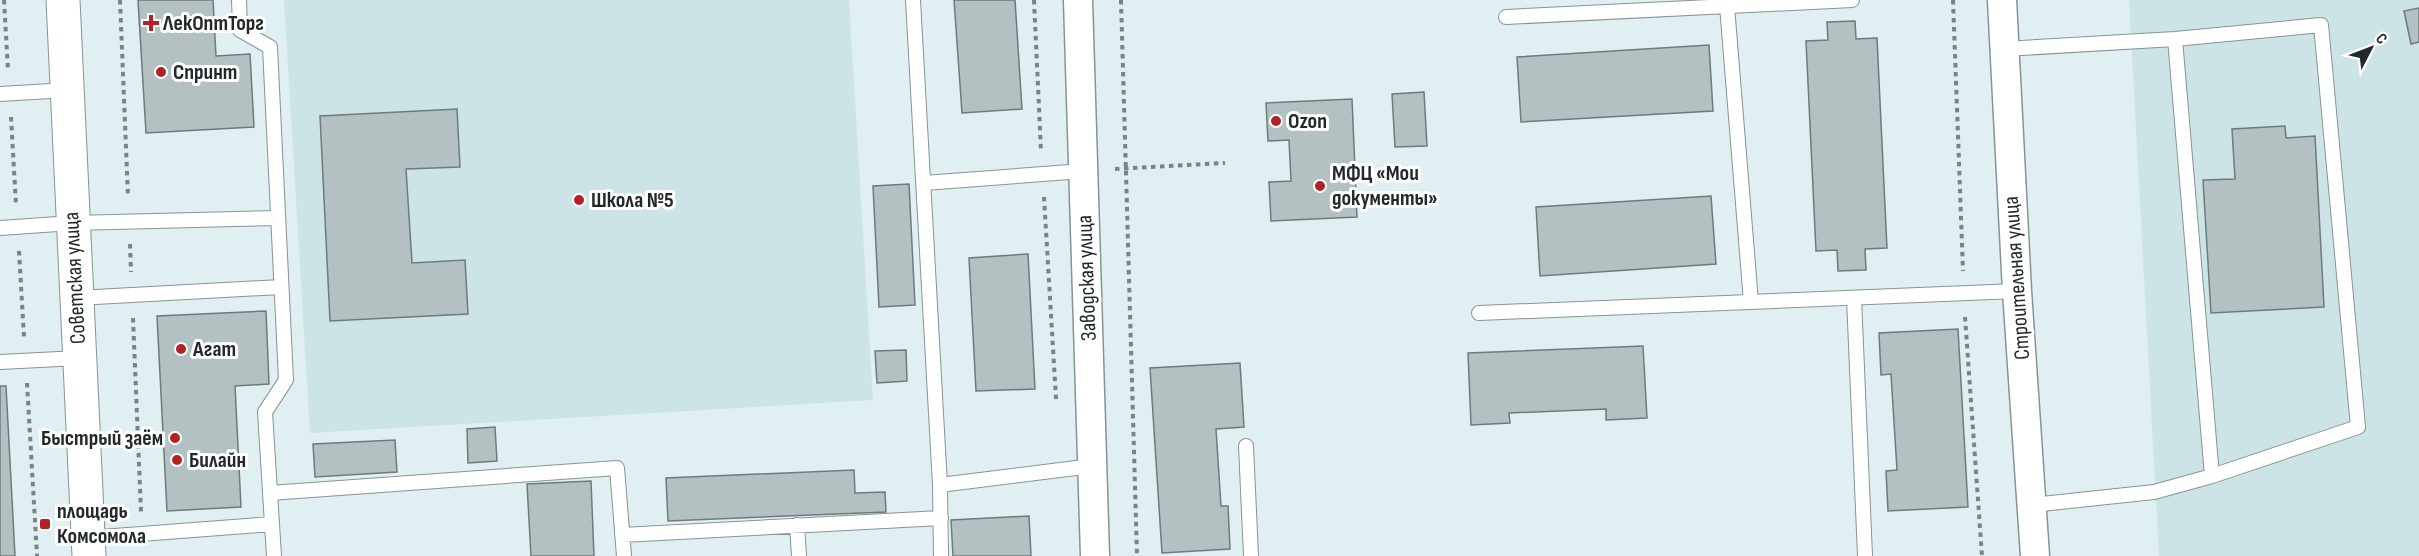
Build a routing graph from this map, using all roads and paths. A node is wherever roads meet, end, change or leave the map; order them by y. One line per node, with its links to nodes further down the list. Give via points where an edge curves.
1 (4, 0): 15 (path)
2 (63, 0): 14 (street, Советская улица)
3 (238, 0): 21 (lane, via 240,30 270,47)
4 (912, 0): 20 (lane)
5 (1034, 0): 19 (path)
6 (1078, 0): 18 (street, Заводская улица)
7 (1121, 0): 17 (path)
8 (1850, 0): 10 (lane)
9 (2002, 0): 13 (street, Строительная улица)
10 (1727, 6): 11 (lane); 29 (lane)
11 (1506, 17)
12 (2175, 39): 13 (lane); 37 (lane); 37 (lane, via 2321,25 2358,427)
13 (2004, 49): 26 (street, Строительная улица)
14 (69, 90): 15 (lane); 22 (street, Советская улица)
15 (5, 94): 23 (path)
16 (1225, 163): 17 (path)
17 (1126, 169): 18 (path); 52 (path)
18 (1083, 171): 19 (lane); 36 (street, Заводская улица)
19 (1042, 174): 20 (lane); 34 (path)
20 (924, 183): 38 (lane)
21 (278, 218): 22 (lane); 25 (lane)
22 (72, 223): 23 (lane); 27 (street, Советская улица)
23 (17, 227): 24 (lane); 32 (path)
24 (0, 228)
25 (281, 287): 27 (lane); 39 (lane, via 286,380 265,412)
26 (2017, 291): 28 (lane); 40 (street, Строительная улица)
27 (76, 298): 31 (street, Советская улица)
28 (1854, 298): 29 (lane); 54 (lane)
29 (1750, 302): 30 (lane)
30 (1479, 314)
31 (79, 358): 32 (lane); 45 (street, Советская улица)
32 (25, 361): 33 (lane); 46 (path)
33 (0, 362)
34 (1056, 400)
35 (1246, 446): 53 (lane)
36 (1092, 466): 38 (lane); 51 (street, Заводская улица)
37 (2212, 476): 40 (lane, via 2154,492)
38 (940, 485): 41 (lane)
39 (270, 493): 42 (lane); 44 (lane, via 616,468)
40 (2032, 505): 55 (street, Строительная улица)
41 (940, 518): 43 (lane); 50 (lane)
42 (272, 524): 45 (lane); 47 (lane)
43 (797, 525): 44 (lane); 49 (lane)
44 (622, 535): 48 (lane)
45 (88, 547)
46 (37, 556)
47 (274, 556)
48 (624, 556)
49 (799, 556)
50 (941, 556)
51 (1095, 556)
52 (1137, 556)
53 (1251, 556)
54 (1865, 556)
55 (2035, 556)

